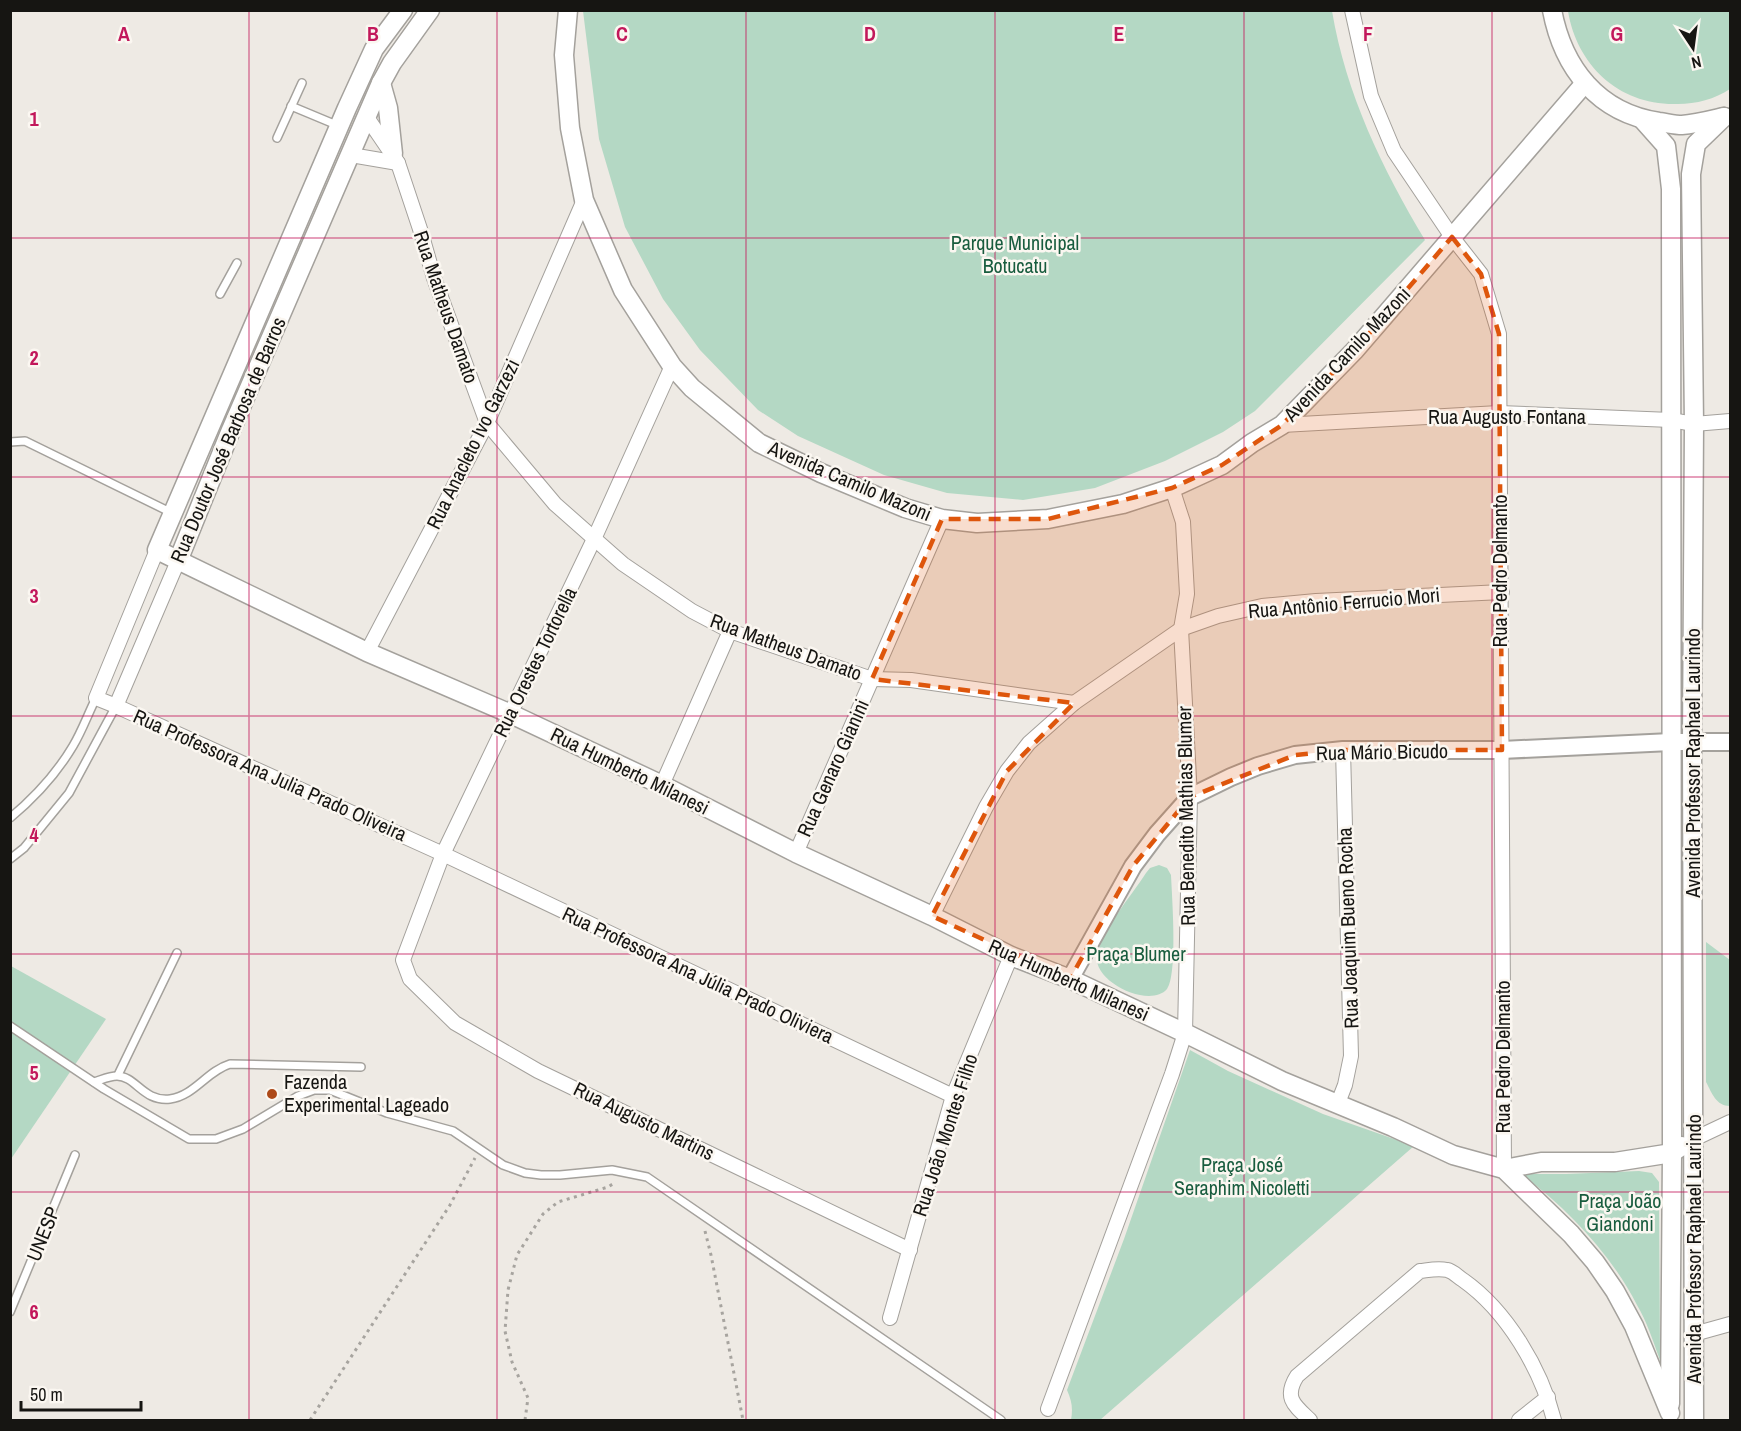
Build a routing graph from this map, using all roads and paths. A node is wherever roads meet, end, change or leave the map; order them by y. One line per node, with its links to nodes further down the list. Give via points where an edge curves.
1 (403, 10): 10 (main road, Rua Doutor José Barbosa de Barros, via 374,49)
2 (430, 10): 7 (main road, Rua Doutor José Barbosa de Barros)
3 (568, 10): 19 (main road, Avenida Camilo Mazoni, via 564,55 570,128)
4 (1352, 10): 20 (street, Rua Pedro Delmanto, via 1371,96 1394,151)
5 (1552, 10): 8 (main road, via 1568,61)
6 (302, 83): 9 (lane)
7 (381, 83): 12 (main road, Rua Doutor José Barbosa de Barros); 18 (main road)
8 (1585, 83): 13 (main road, via 1611,105); 20 (main road, Avenida Camilo Mazoni)
9 (291, 106): 14 (lane); 15 (lane)
10 (346, 108): 12 (main road); 14 (main road, Rua Doutor José Barbosa de Barros)
11 (1727, 115): 13 (main road, via 1683,125); 28 (main road, Avenida Professor Raphael Laurindo, via 1696,144 1690,174)
12 (366, 116): 17 (main road, Rua Doutor José Barbosa de Barros); 18 (street, Rua Matheus Damato)
13 (1642, 119): 25 (main road, Avenida Professor Raphael Laurindo, via 1666,146 1671,189)
14 (339, 126): 16 (main road, Rua Doutor José Barbosa de Barros)
15 (277, 138)
16 (330, 145): 17 (main road); 32 (main road, Rua Doutor José Barbosa de Barros)
17 (351, 155): 18 (street); 36 (main road, Rua Doutor José Barbosa de Barros)
18 (395, 159): 27 (street, Rua Matheus Damato)
19 (584, 200): 23 (main road, Avenida Camilo Mazoni, via 623,290); 27 (street, Rua Anacleto Ivo Garzezi)
20 (1452, 237): 24 (street, Rua Pedro Delmanto, via 1481,274 1499,334); 29 (main road, Avenida Camilo Mazoni, via 1355,350)
21 (237, 263): 22 (lane)
22 (220, 294)
23 (672, 366): 33 (main road, Avenida Camilo Mazoni, via 692,388 759,443 905,508); 34 (street, Rua Orestes Tortorella)
24 (1499, 413): 25 (street, Rua Augusto Fontana); 29 (street, Rua Augusto Fontana); 37 (street, Rua Pedro Delmanto)
25 (1671, 420): 28 (street, Rua Augusto Fontana); 46 (main road, Avenida Professor Raphael Laurindo)
26 (1731, 421): 28 (street, Rua Augusto Fontana)
27 (487, 423): 34 (street, Rua Matheus Damato, via 555,504); 40 (street, Rua Anacleto Ivo Garzezi)
28 (1694, 423): 47 (main road, Avenida Professor Raphael Laurindo)
29 (1282, 425): 31 (main road, Avenida Camilo Mazoni, via 1222,465)
30 (10, 442): 32 (lane, via 25,441)
31 (1172, 488): 33 (main road, Avenida Camilo Mazoni, via 1122,504 1048,519 977,523); 38 (street, Rua Benedito Mathias Blumer, via 1183,522 1187,594)
32 (172, 513): 35 (main road, Rua Doutor José Barbosa de Barros)
33 (942, 519): 41 (street, Rua Genaro Gianini)
34 (594, 539): 39 (street, Rua Matheus Damato, via 692,611); 45 (street, Rua Orestes Tortorella)
35 (157, 550): 36 (main road, Rua Humberto Milanesi); 42 (street, Rua Doutor José Barbosa de Barros)
36 (178, 561): 40 (main road, Rua Humberto Milanesi); 44 (street, Rua Doutor José Barbosa de Barros)
37 (1502, 592): 38 (street, Rua Antônio Ferrucio Mori, via 1262,606); 50 (street, Rua Pedro Delmanto)
38 (1181, 628): 43 (street, Rua Antônio Ferrucio Mori); 52 (street, Rua Benedito Mathias Blumer)
39 (730, 631): 41 (street, Rua Matheus Damato); 51 (street)
40 (367, 651): 45 (main road, Rua Humberto Milanesi)
41 (872, 679): 43 (street, Rua Matheus Damato, via 911,680); 54 (street, Rua Genaro Gianini)
42 (96, 698): 44 (street, Rua Professora Ana Julia Prado Oliveira); 53 (lane, Rua Doutor José Barbosa de Barros, via 73,746)
43 (1074, 703): 57 (street, Rua Antônio Ferrucio Mori, via 1029,743 1007,771)
44 (116, 706): 55 (street, Rua Professora Ana Julia Prado Oliveira); 56 (lane, Rua Doutor José Barbosa de Barros, via 69,793 24,848)
45 (511, 714): 51 (main road, Rua Humberto Milanesi); 55 (street, Rua Orestes Tortorella)
46 (1671, 742): 47 (street, Rua Mário Bicudo); 50 (street, Rua Mário Bicudo); 72 (main road, Avenida Professor Raphael Laurindo)
47 (1692, 742): 48 (street, Rua Mário Bicudo); 70 (main road, Avenida Professor Raphael Laurindo)
48 (1731, 742)
49 (1343, 750): 50 (street, Rua Mário Bicudo); 52 (street, Rua Mário Bicudo, via 1295,755 1231,777); 68 (street, Rua Joaquim Bueno Rocha, via 1351,1056)
50 (1502, 750): 74 (street, Rua Pedro Delmanto)
51 (662, 785): 54 (main road, Rua Humberto Milanesi)
52 (1190, 797): 61 (street, Rua Mário Bicudo, via 1133,866); 63 (street, Rua Benedito Mathias Blumer)
53 (10, 818)
54 (796, 853): 57 (main road, Rua Humberto Milanesi)
55 (443, 854): 60 (street, Rua Orestes Tortorella); 67 (street, Rua Professora Ana Júlia Prado Oliviera)
56 (10, 859)
57 (932, 916): 59 (main road, Rua Humberto Milanesi)
58 (177, 953): 65 (lane)
59 (1011, 956): 61 (main road, Rua Humberto Milanesi); 67 (street, Rua João Montes Filho)
60 (403, 960): 77 (street, Rua Augusto Martins, via 410,978 455,1023 538,1071)
61 (1070, 979): 63 (main road, Rua Humberto Milanesi)
62 (10, 1026): 66 (lane)
63 (1185, 1033): 68 (main road, Rua Humberto Milanesi, via 1282,1081); 83 (street, Rua Benedito Mathias Blumer)
64 (360, 1067): 65 (lane, via 230,1064 219,1067 187,1094 162,1099)
65 (118, 1076): 66 (lane)
66 (94, 1082): 71 (lane, via 189,1139 216,1139 234,1133 298,1096 330,1090 396,1116 441,1126)
67 (953, 1096): 77 (street, Rua João Montes Filho)
68 (1338, 1103): 74 (main road, Rua Humberto Milanesi, via 1453,1155)
69 (1731, 1122): 70 (street)
70 (1694, 1139): 72 (main road); 81 (main road, Avenida Professor Raphael Laurindo)
71 (480, 1150): 75 (lane, via 525,1173); 85 (path, via 450,1205)
72 (1672, 1153): 74 (main road, via 1615,1161 1541,1162); 84 (main road, Avenida Professor Raphael Laurindo)
73 (75, 1155): 78 (lane, UNESP)
74 (1504, 1169): 84 (main road, Rua Humberto Milanesi, via 1571,1234 1615,1291 1634,1326)
75 (630, 1173): 76 (lane, via 647,1177); 86 (path, via 608,1187 558,1202 543,1214 517,1255 508,1290 505,1331 512,1362 528,1398)
76 (700, 1214): 87 (path); 88 (lane)
77 (910, 1250): 79 (street, Rua João Montes Filho)
78 (10, 1312)
79 (890, 1318)
80 (1731, 1324): 81 (street)
81 (1694, 1334): 92 (main road, Avenida Professor Raphael Laurindo)
82 (1548, 1397): 89 (street, via 1534,1366 1486,1298 1449,1270 1435,1269 1420,1271 1297,1376 1290,1393 1293,1403); 90 (street); 91 (street)
83 (1048, 1409)
84 (1670, 1417)
85 (310, 1420)
86 (525, 1420)
87 (743, 1420)
88 (1002, 1420)
89 (1310, 1420)
90 (1520, 1420)
91 (1554, 1420)
92 (1694, 1420)

